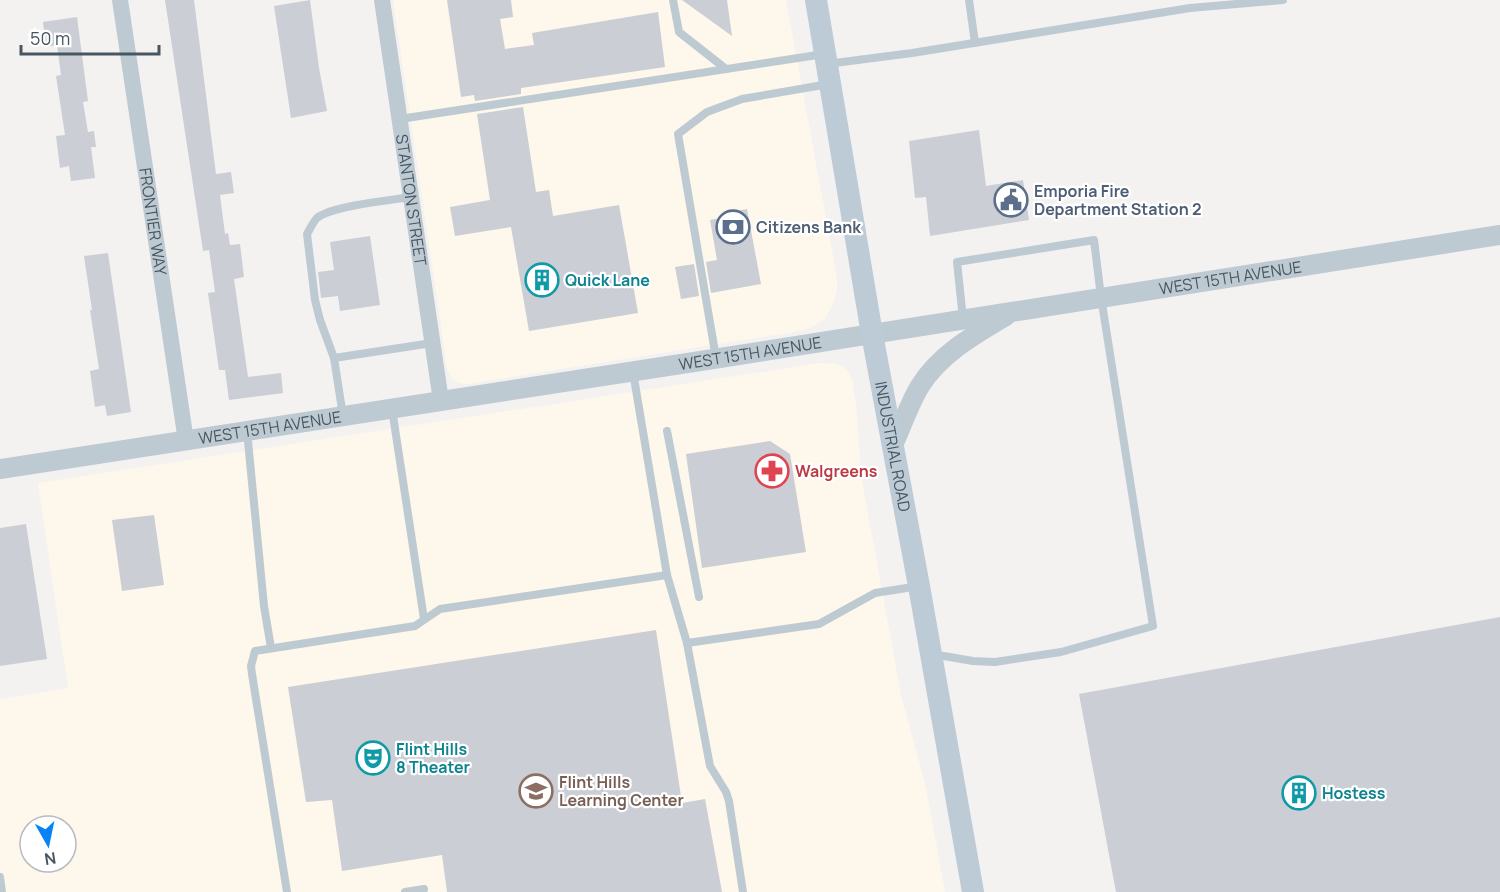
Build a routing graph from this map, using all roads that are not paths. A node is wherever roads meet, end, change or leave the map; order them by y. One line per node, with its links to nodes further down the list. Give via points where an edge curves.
1 (120, 0): 26 (street, FRONTIER WAY)
2 (382, 0): 10 (street, STANTON STREET)
3 (673, 0): 9 (lane, via 679,32)
4 (816, 0): 8 (main road, INDUSTRIAL ROAD)
5 (969, 0): 7 (lane)
6 (1283, 0): 7 (lane, via 1190,8)
7 (975, 43): 8 (lane)
8 (827, 67): 9 (lane); 16 (main road, INDUSTRIAL ROAD); 19 (lane, via 708,112 678,134)
9 (726, 69): 10 (lane)
10 (400, 119): 11 (street, STANTON STREET)
11 (411, 197): 17 (street, STANTON STREET); 18 (lane, via 330,212 318,218 307,234 315,300)
12 (1500, 235): 13 (street, WEST 15TH AVENUE)
13 (1101, 297): 14 (street, WEST 15TH AVENUE); 15 (lane, via 1094,240 957,262); 35 (lane, via 1153,627 1060,652 995,662)
14 (1016, 311): 15 (street, WEST 15TH AVENUE); 27 (street, via 976,333 931,371 919,387)
15 (963, 319): 16 (street, WEST 15TH AVENUE)
16 (872, 334): 19 (street, WEST 15TH AVENUE); 27 (main road, INDUSTRIAL ROAD)
17 (432, 343): 18 (lane); 21 (street, STANTON STREET)
18 (334, 358): 23 (lane)
19 (716, 359): 20 (street, WEST 15TH AVENUE)
20 (633, 372): 21 (street, WEST 15TH AVENUE); 29 (lane)
21 (441, 401): 22 (street, WEST 15TH AVENUE)
22 (392, 409): 23 (street, WEST 15TH AVENUE); 32 (lane)
23 (343, 416): 24 (street, WEST 15TH AVENUE)
24 (247, 431): 26 (street, WEST 15TH AVENUE); 34 (lane)
25 (667, 431): 31 (lane)
26 (186, 441): 28 (street, WEST 15TH AVENUE)
27 (893, 446): 30 (main road, INDUSTRIAL ROAD)
28 (0, 469)
29 (667, 575): 32 (lane, via 440,609); 33 (lane)
30 (919, 586): 33 (lane, via 875,593 819,624); 35 (main road, INDUSTRIAL ROAD)
31 (699, 597)
32 (424, 619): 34 (lane, via 415,626)
33 (687, 643): 41 (lane, via 710,766 729,801)
34 (271, 648): 39 (lane, via 255,651 251,666)
35 (931, 654): 42 (main road, INDUSTRIAL ROAD)
36 (0, 877): 38 (lane)
37 (424, 889): 40 (lane)
38 (2, 892)
39 (287, 892)
40 (405, 892)
41 (743, 892)
42 (973, 892)

